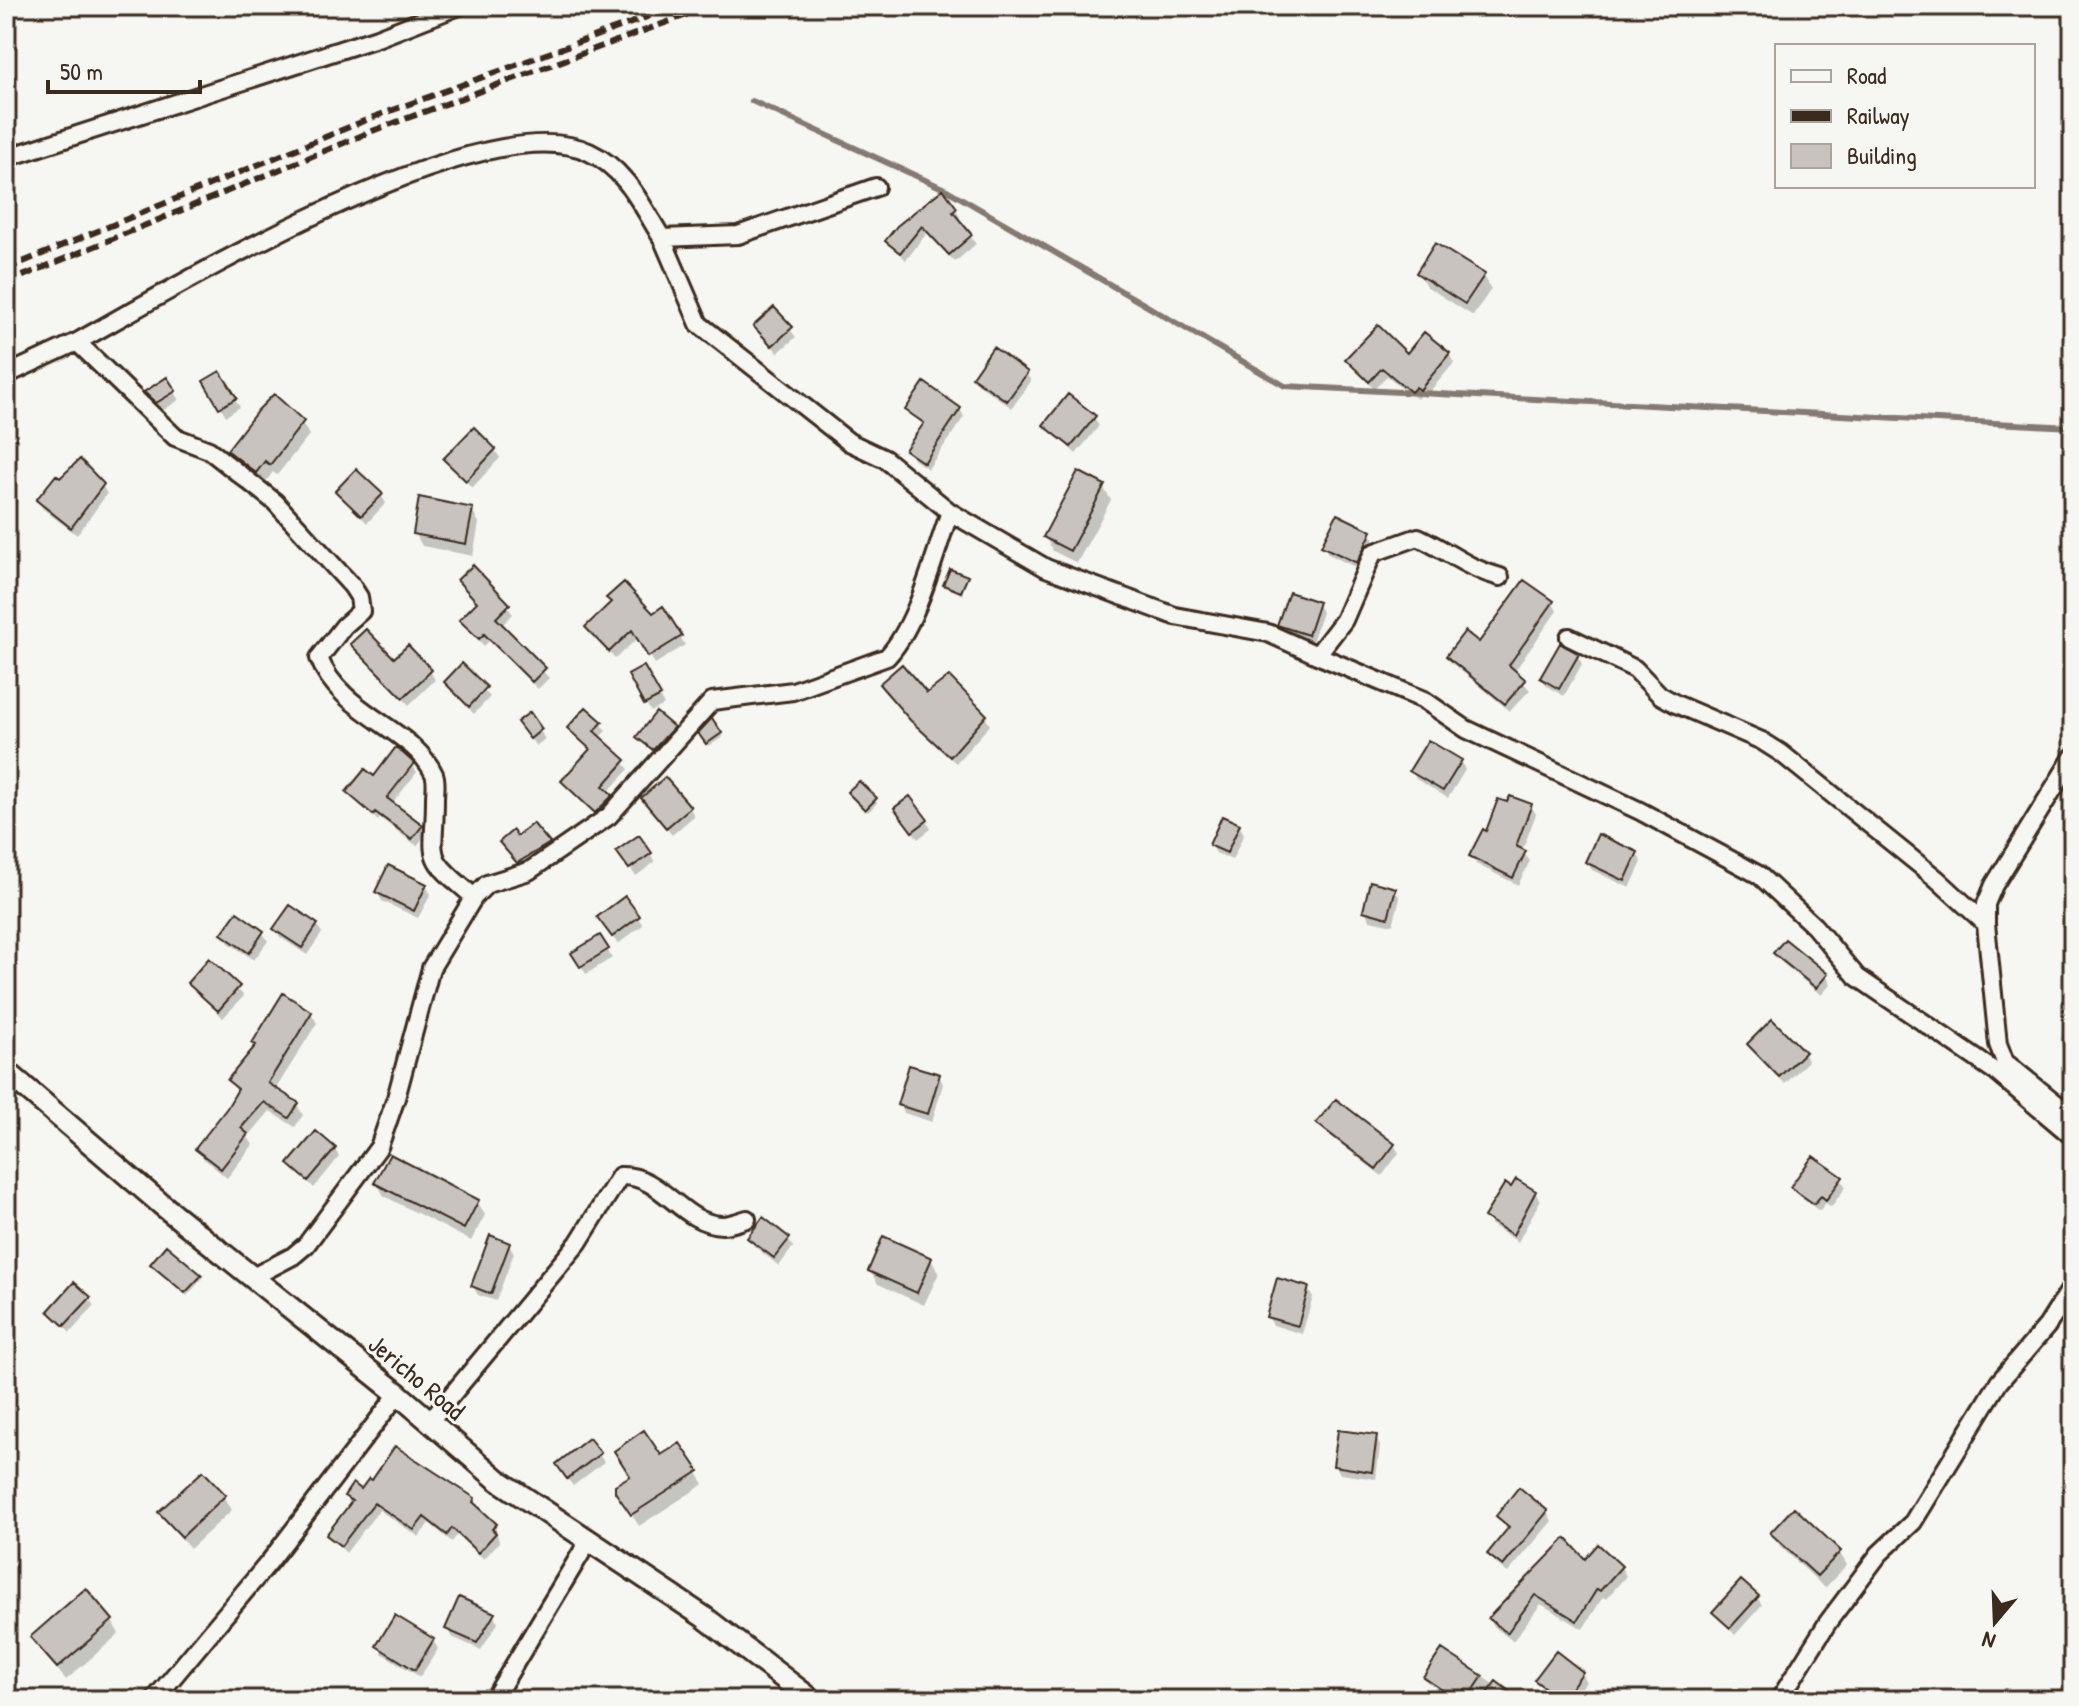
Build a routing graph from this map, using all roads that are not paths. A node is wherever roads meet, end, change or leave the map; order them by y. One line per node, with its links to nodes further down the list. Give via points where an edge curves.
1 (459, 6): 2 (street, via 377,38)
2 (6, 158)
3 (876, 187): 4 (street, via 738,235)
4 (662, 238): 5 (street, via 629,184 608,162 559,143 523,143 464,156 383,185 254,246); 7 (street, via 699,324 849,442 885,459)
5 (77, 342): 6 (street); 12 (street, via 175,437 209,450 275,502 352,586 361,611 319,658 326,675 347,698 420,755 435,776 432,854 440,869)
6 (6, 375)
7 (950, 512): 10 (street, via 1046,568 1175,616 1268,633); 12 (street, via 911,616 887,657 793,691 712,701 609,816 529,871 487,884)
8 (1500, 577): 10 (street, via 1470,569 1418,537 1373,553 1344,620)
9 (1569, 637): 13 (street, via 1635,669 1676,704 1781,753)
10 (1317, 655): 16 (street, via 1424,700 1478,735 1640,811 1759,875 1814,926 1857,977 1996,1072)
11 (2073, 757): 13 (street, via 1994,885 1986,904)
12 (474, 897): 18 (street, via 431,968 379,1147 306,1245)
13 (1986, 924): 15 (street, via 1998,1044 2005,1062)
14 (6, 1071): 18 (street, Jericho Road)
15 (2073, 1117)
16 (2073, 1137)
17 (747, 1219): 21 (street, via 721,1225 691,1213 652,1183 635,1175 620,1176 578,1243)
18 (251, 1278): 20 (street, Jericho Road)
19 (2073, 1285): 26 (street, via 2047,1326 1999,1382 1913,1522 1879,1554)
20 (398, 1394): 21 (street, Jericho Road); 23 (street, via 270,1561)
21 (430, 1421): 22 (street, Jericho Road, via 498,1480)
22 (589, 1540): 24 (street); 25 (street, Jericho Road, via 704,1617)
23 (154, 1700)
24 (493, 1700)
25 (812, 1700)
26 (1779, 1700)

